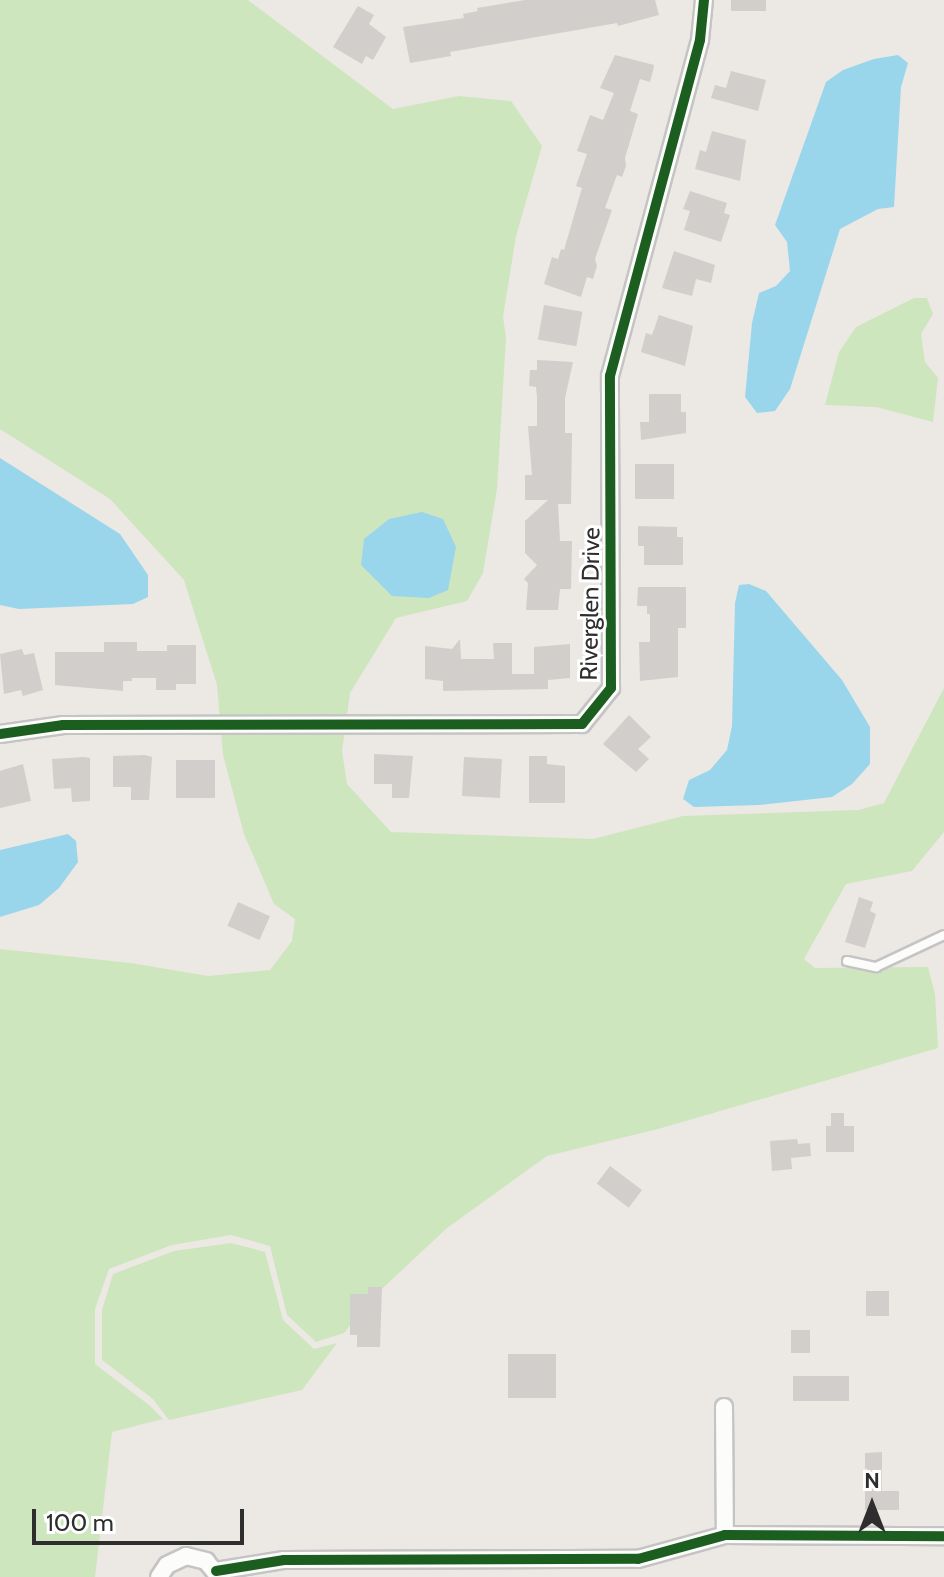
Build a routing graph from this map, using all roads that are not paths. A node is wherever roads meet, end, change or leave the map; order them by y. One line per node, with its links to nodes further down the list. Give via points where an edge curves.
1 (704, 0): 2 (street, Riverglen Drive, via 700,40 610,376 611,688 582,724 63,725)
2 (0, 734)
3 (944, 935): 4 (lane, via 876,967)
4 (847, 961)
5 (724, 1407): 6 (street)
6 (725, 1535): 7 (street); 8 (street, via 638,1559 284,1560)
7 (944, 1536)
8 (217, 1574): 9 (street, via 206,1561 186,1556 167,1565)
9 (159, 1577)

